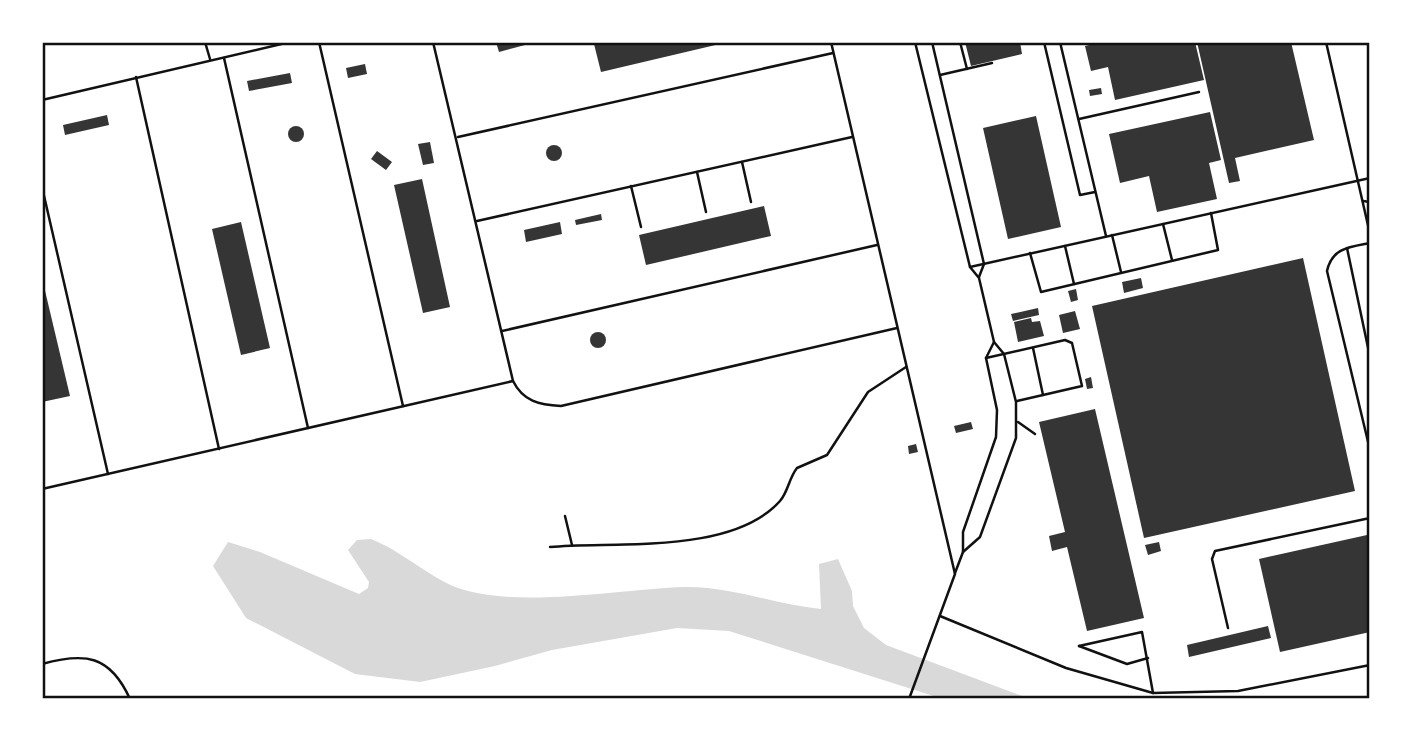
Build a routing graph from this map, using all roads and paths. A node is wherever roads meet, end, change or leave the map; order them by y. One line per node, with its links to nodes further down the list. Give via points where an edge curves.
1 (205, 42): 15 (lane)
2 (290, 42): 12 (lane)
3 (319, 42): 65 (lane)
4 (433, 42): 23 (lane)
5 (831, 42): 13 (lane)
6 (915, 42): 50 (lane)
7 (932, 42): 18 (lane)
8 (960, 42): 17 (lane)
9 (1044, 42): 31 (lane, via 1080,195)
10 (1060, 42): 22 (lane)
11 (1326, 42): 28 (lane)
12 (271, 44): 14 (lane)
13 (833, 53): 23 (lane); 24 (lane)
14 (224, 58): 15 (lane); 67 (lane)
15 (210, 61): 19 (lane)
16 (992, 63): 17 (lane)
17 (967, 69): 18 (lane)
18 (940, 75): 49 (lane)
19 (136, 77): 21 (lane); 69 (lane)
20 (1199, 92): 22 (lane)
21 (42, 100)
22 (1078, 119): 31 (lane)
23 (458, 137): 37 (lane)
24 (852, 137): 25 (lane); 44 (lane)
25 (742, 162): 26 (lane); 33 (lane)
26 (697, 172): 29 (lane); 35 (lane)
27 (1370, 177): 28 (lane)
28 (1358, 180): 32 (lane); 36 (lane)
29 (631, 186): 37 (lane); 39 (lane)
30 (42, 187): 71 (lane)
31 (1095, 192): 42 (lane)
32 (1363, 201): 34 (lane); 40 (lane)
33 (751, 202)
34 (1370, 202)
35 (706, 212)
36 (1211, 213): 38 (lane); 48 (lane, via 1218,250)
37 (477, 221): 55 (lane)
38 (1163, 224): 41 (lane); 48 (lane)
39 (641, 227)
40 (1370, 234)
41 (1112, 235): 42 (lane); 51 (lane)
42 (1106, 236): 45 (lane)
43 (1370, 243): 46 (lane)
44 (877, 245): 54 (lane); 55 (lane)
45 (1065, 246): 47 (lane); 53 (lane)
46 (1347, 248): 59 (lane); 70 (lane, via 1334,255 1327,271)
47 (1030, 253): 49 (lane); 53 (lane, via 1039,291)
48 (1172, 260): 51 (lane)
49 (984, 264): 50 (lane); 52 (lane)
50 (970, 267): 52 (lane)
51 (1121, 272): 53 (lane)
52 (979, 278): 56 (lane)
53 (1074, 284)
54 (897, 328): 61 (lane); 62 (lane, via 561,406 531,401)
55 (502, 331): 62 (lane)
56 (994, 342): 58 (lane); 60 (lane)
57 (1032, 348): 58 (lane); 63 (lane); 63 (lane, via 1069,340 1076,360 1082,386)
58 (1004, 354): 60 (lane); 64 (lane)
59 (1370, 357)
60 (986, 358): 77 (lane, via 997,410 996,437 963,532)
61 (906, 367): 75 (lane, via 868,392 836,445 827,455 797,467 781,500 762,516 710,537); 78 (lane)
62 (513, 381): 65 (lane)
63 (1043, 395): 64 (lane)
64 (1016, 402): 66 (lane)
65 (403, 406): 67 (lane)
66 (1018, 422): 68 (lane); 77 (lane, via 981,537)
67 (308, 428): 69 (lane)
68 (1035, 434)
69 (219, 449): 71 (lane)
70 (1370, 450)
71 (108, 474): 72 (lane)
72 (42, 489)
73 (565, 516): 75 (lane)
74 (1370, 518): 80 (lane, via 1215,551 1212,559)
75 (572, 545): 76 (lane)
76 (550, 547)
77 (963, 552): 78 (lane)
78 (954, 574): 79 (lane)
79 (940, 616): 84 (lane, via 1066,668); 86 (lane)
80 (1228, 628)
81 (1148, 658): 81 (lane, via 1127,664 1079,646 1142,632); 84 (lane)
82 (42, 664): 85 (lane, via 71,656 98,661 122,683)
83 (1370, 666): 84 (lane, via 1238,691)
84 (1153, 693)
85 (130, 699)
86 (909, 699)

